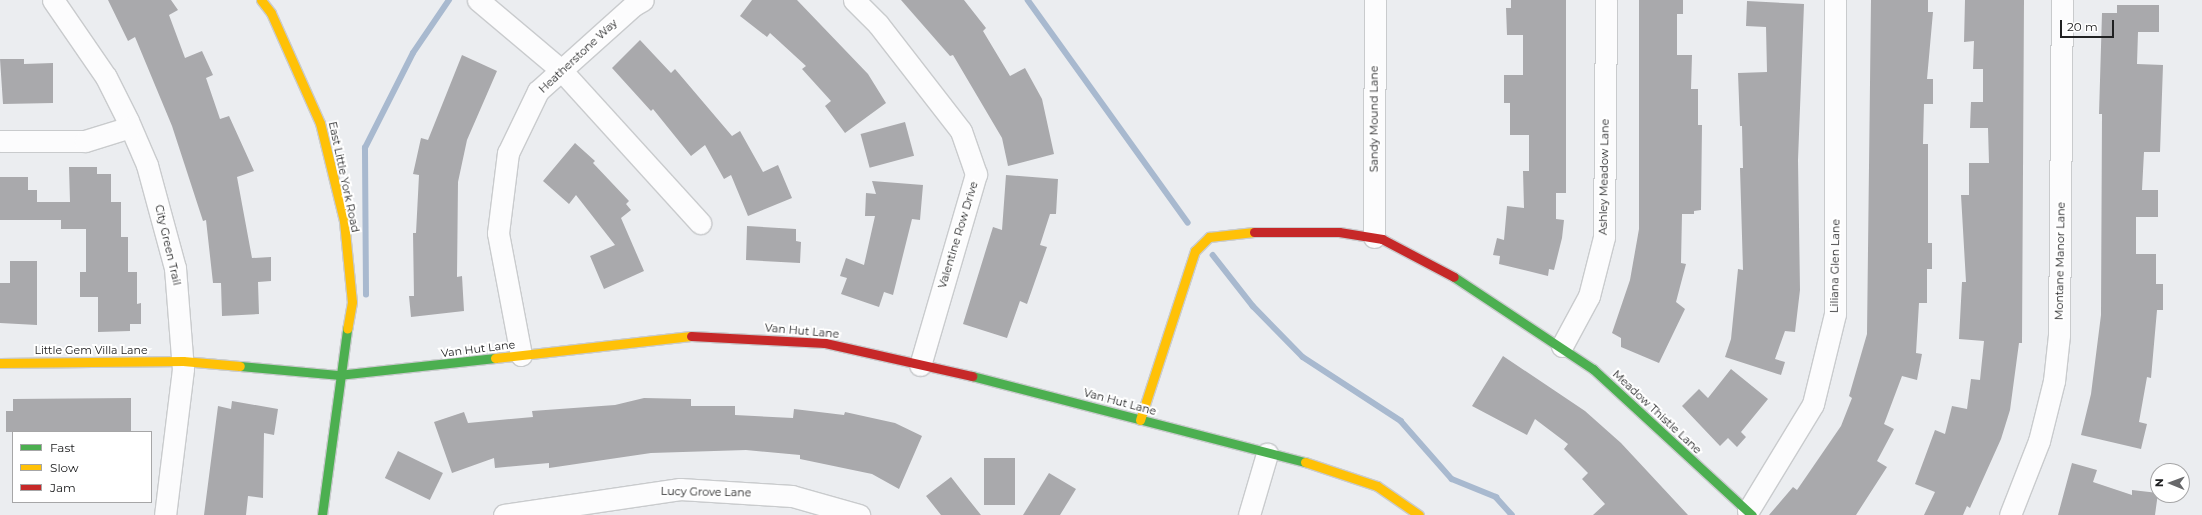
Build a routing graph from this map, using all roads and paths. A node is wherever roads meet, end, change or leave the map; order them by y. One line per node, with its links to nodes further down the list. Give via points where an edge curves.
1 (53, 0): 11 (street, City Green Trail, via 106,77)
2 (261, 0): 20 (street, East Little York Road, via 271,13 320,123 344,221 352,302)
3 (478, 0): 10 (street)
4 (643, 0): 10 (street, Heatherstone Way, via 634,4)
5 (854, 0): 19 (street, Valentine Row Drive, via 878,24 962,131 976,174)
6 (1375, 0): 14 (street, Sandy Mound Lane)
7 (1606, 0): 15 (street, Ashley Meadow Lane, via 1604,237 1589,296)
8 (1835, 0): 23 (street, Liliana Glen Lane, via 1835,314 1813,404)
9 (2062, 0): 30 (street, Montane Manor Lane, via 2059,335 2054,381 2039,441)
10 (561, 70): 13 (street); 16 (street, Heatherstone Way, via 538,91 508,153 498,233)
11 (130, 127): 12 (street, via 85,141); 17 (street, City Green Trail, via 147,165 175,268)
12 (0, 141)
13 (700, 223)
14 (1374, 238): 15 (street, Meadow Thistle Lane, via 1474,287); 21 (street, Meadow Thistle Lane, via 1339,232 1249,232 1209,237 1195,251)
15 (1562, 346): 23 (street, Meadow Thistle Lane, via 1593,369)
16 (521, 355): 19 (street, Van Hut Lane, via 681,335 825,343); 20 (street, Van Hut Lane)
17 (183, 362): 18 (street, Little Gem Villa Lane); 20 (street, Van Hut Lane); 24 (street, City Green Trail)
18 (0, 363)
19 (920, 365): 21 (street, Van Hut Lane)
20 (338, 375): 25 (street, East Little York Road)
21 (1140, 420): 22 (street, Van Hut Lane)
22 (1267, 454): 28 (street); 29 (street, Van Hut Lane, via 1323,465 1377,486)
23 (1750, 513)
24 (165, 515)
25 (322, 515)
26 (504, 515): 27 (street, Lucy Grove Lane, via 680,489 792,496)
27 (859, 515)
28 (1249, 515)
29 (1419, 515)
30 (2010, 515)

